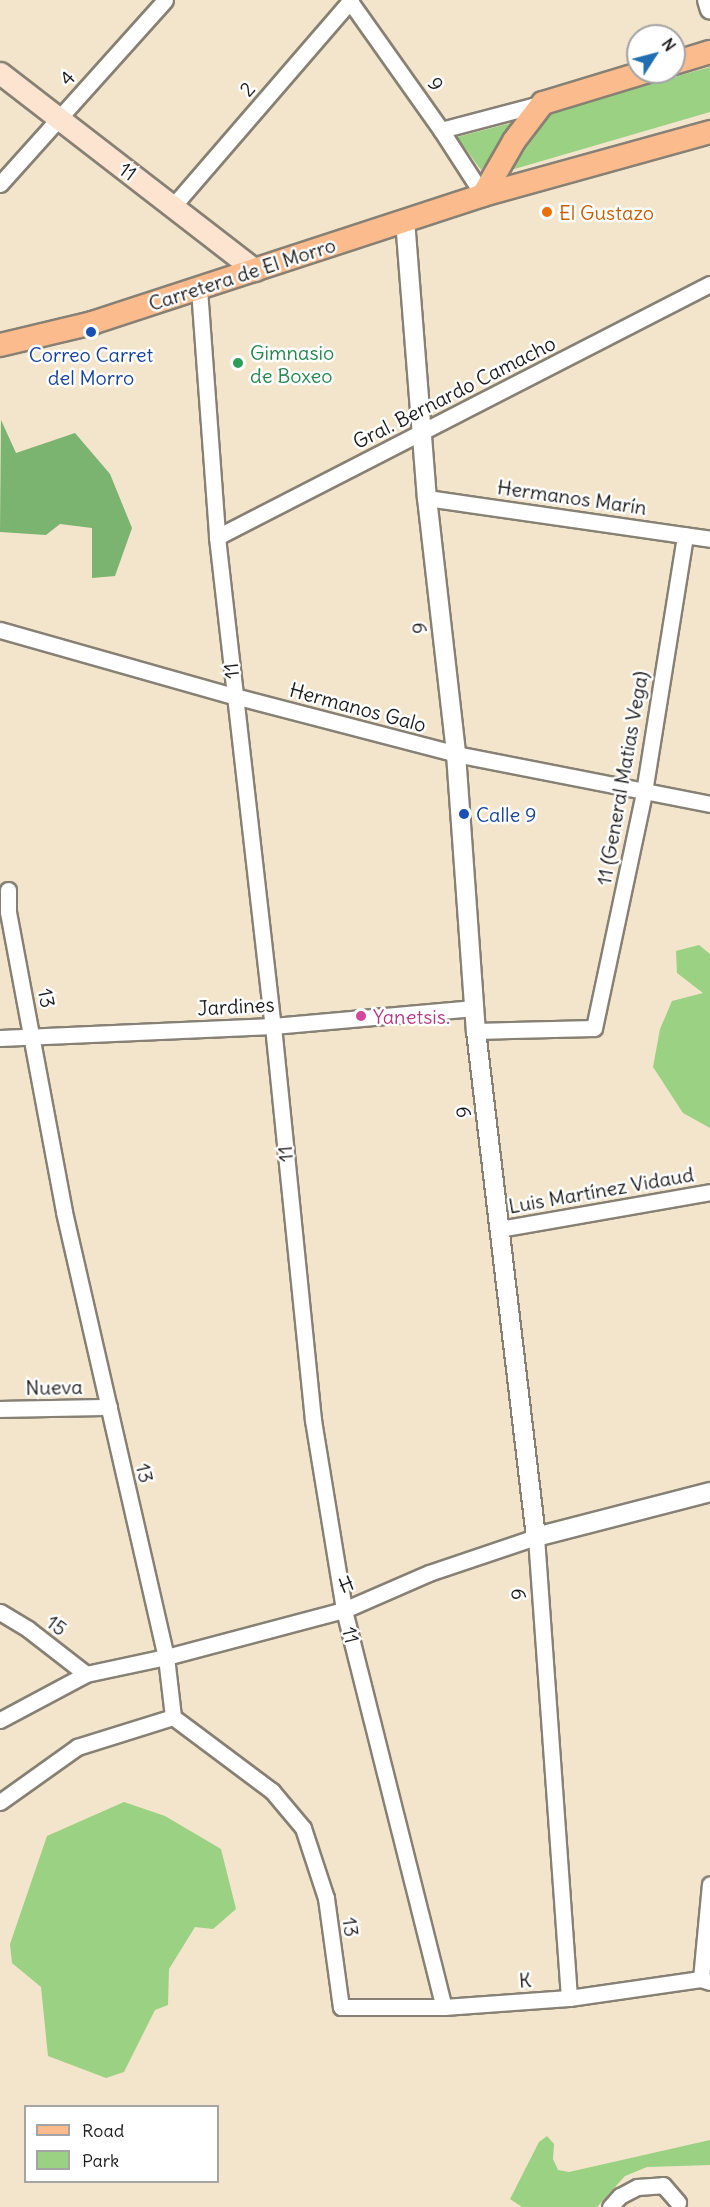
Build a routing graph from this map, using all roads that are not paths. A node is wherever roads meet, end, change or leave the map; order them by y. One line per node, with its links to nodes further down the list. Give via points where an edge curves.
1 (165, 0): 10 (street, 4)
2 (350, 0): 11 (street, 9); 15 (street, 2)
3 (707, 0): 4 (street)
4 (710, 10)
5 (710, 52): 6 (main road)
6 (686, 59)
7 (0, 73): 10 (main road, 11)
8 (626, 78): 9 (main road)
9 (543, 103): 11 (street); 14 (main road, via 513,141)
10 (58, 120): 13 (street, 4); 15 (main road, 11)
11 (441, 129): 14 (street, 9)
12 (710, 132): 14 (main road, Carretera de El Morro)
13 (0, 184)
14 (483, 195): 16 (main road, Carretera de El Morro)
15 (174, 206): 17 (main road, 11)
16 (405, 220): 17 (main road, Carretera de El Morro); 21 (street, 9)
17 (255, 270): 19 (main road, Carretera de El Morro)
18 (710, 284): 21 (street, Gral. Bernardo Camacho)
19 (199, 289): 20 (main road, Carretera de El Morro, via 92,323); 24 (street, 11)
20 (0, 345)
21 (422, 432): 22 (street, 9); 24 (street, Gral. Bernardo Camacho)
22 (427, 498): 23 (street, Hermanos Marín); 28 (street, 9)
23 (685, 535): 25 (street, Hermanos Marín); 29 (street, 11 (General Matias Vega))
24 (217, 537): 27 (street, 11)
25 (710, 539)
26 (0, 630): 27 (street, Hermanos Galo)
27 (234, 696): 28 (street, Hermanos Galo); 33 (street, 11)
28 (456, 754): 29 (street, Hermanos Galo); 32 (street, 9)
29 (644, 792): 30 (street, Hermanos Galo); 34 (street, 11 (General Matias Vega), via 594,1028)
30 (710, 804)
31 (8, 890): 35 (street, 13, via 8,912)
32 (474, 1008): 33 (street, Jardines); 34 (street, 9)
33 (273, 1026): 35 (street, Jardines); 43 (street, 11, via 313,1420)
34 (476, 1031): 38 (street, 9)
35 (33, 1035): 36 (street, Jardines); 39 (street, 13, via 64,1212)
36 (0, 1038)
37 (710, 1192): 38 (street, Luis Martínez Vidaud)
38 (499, 1228): 42 (street, 9)
39 (109, 1407): 40 (street, Nueva); 45 (street, 13)
40 (0, 1409)
41 (710, 1492): 42 (street, H)
42 (537, 1538): 43 (street, H, via 429,1573); 52 (street, 9)
43 (344, 1610): 45 (street, H); 54 (street, 11)
44 (0, 1612): 46 (street, 15)
45 (166, 1657): 46 (street, H); 47 (street, 13)
46 (86, 1674): 48 (street, H)
47 (173, 1717): 49 (street, via 77,1747); 53 (street, 13, via 272,1791 303,1828 326,1898)
48 (0, 1720)
49 (0, 1802)
50 (710, 1884): 51 (street)
51 (707, 1978): 52 (street, K)
52 (569, 1998): 54 (street, K)
53 (341, 2007): 54 (street, K)
54 (444, 2007)
55 (678, 2202): 56 (street, via 663,2185 637,2187)
56 (610, 2207)

